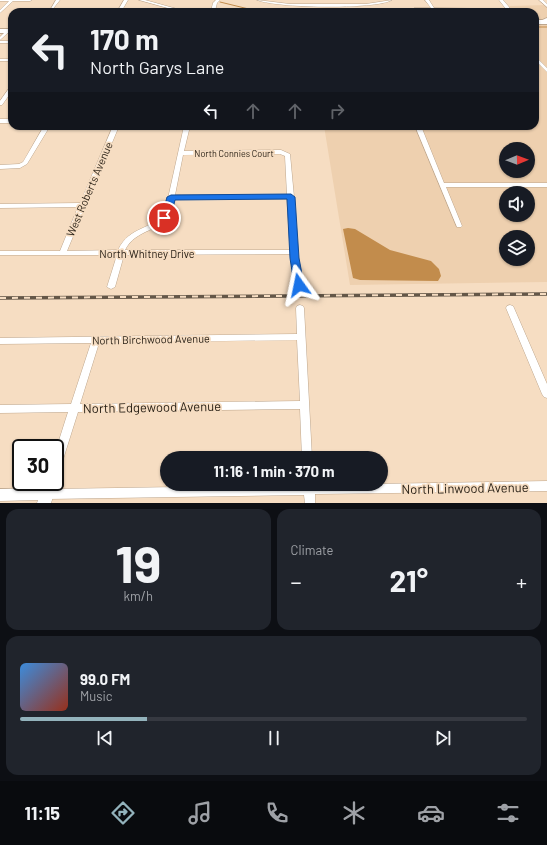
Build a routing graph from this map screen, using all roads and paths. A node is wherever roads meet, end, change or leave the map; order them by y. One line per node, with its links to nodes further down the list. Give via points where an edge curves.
1 (0, 0): 2 (street)
2 (12, 0): 3 (street); 14 (street)
3 (30, 0)
4 (141, 0): 10 (street)
5 (259, 0): 6 (street, via 294,5 370,4)
6 (390, 0)
7 (501, 0): 13 (street)
8 (540, 0): 11 (street)
9 (169, 2): 10 (street)
10 (164, 6): 12 (street)
11 (547, 6)
12 (171, 8)
13 (508, 8)
14 (0, 12)
15 (8, 33): 16 (street)
16 (0, 41)
17 (539, 62): 18 (street)
18 (547, 71)
19 (8, 93): 20 (street)
20 (0, 104)
21 (45, 130): 26 (street, via 23,165)
22 (114, 130): 31 (street, West Roberts Avenue)
23 (186, 130): 25 (street)
24 (420, 130): 27 (street)
25 (181, 153): 29 (street); 30 (street, North Connies Court, via 286,153 289,157)
26 (0, 167)
27 (442, 185): 28 (street); 33 (street)
28 (547, 185)
29 (171, 197): 30 (street); 37 (street, via 164,218 133,236 126,242)
30 (291, 197): 34 (street)
31 (82, 205): 32 (street); 36 (street, West Roberts Avenue)
32 (0, 206)
33 (459, 226)
34 (294, 252): 37 (street, North Whitney Drive); 38 (street)
35 (0, 253): 36 (street, North Whitney Drive)
36 (62, 253): 37 (street, North Whitney Drive)
37 (122, 253): 39 (street)
38 (299, 285)
39 (111, 287)
40 (300, 308): 42 (street)
41 (510, 308): 45 (street)
42 (302, 337): 43 (street, North Birchwood Avenue); 46 (street)
43 (96, 340): 44 (street, North Birchwood Avenue); 47 (street)
44 (0, 341)
45 (547, 394)
46 (305, 405): 47 (street, North Edgewood Avenue); 50 (street)
47 (74, 408): 48 (street, North Edgewood Avenue); 49 (street)
48 (0, 409)
49 (64, 440)
50 (308, 451)
51 (547, 486): 52 (street, North Linwood Avenue)
52 (388, 487)
53 (160, 490): 55 (street, North Linwood Avenue)
54 (309, 491): 57 (street)
55 (48, 493): 56 (street, North Linwood Avenue)
56 (0, 495)
57 (310, 503)

